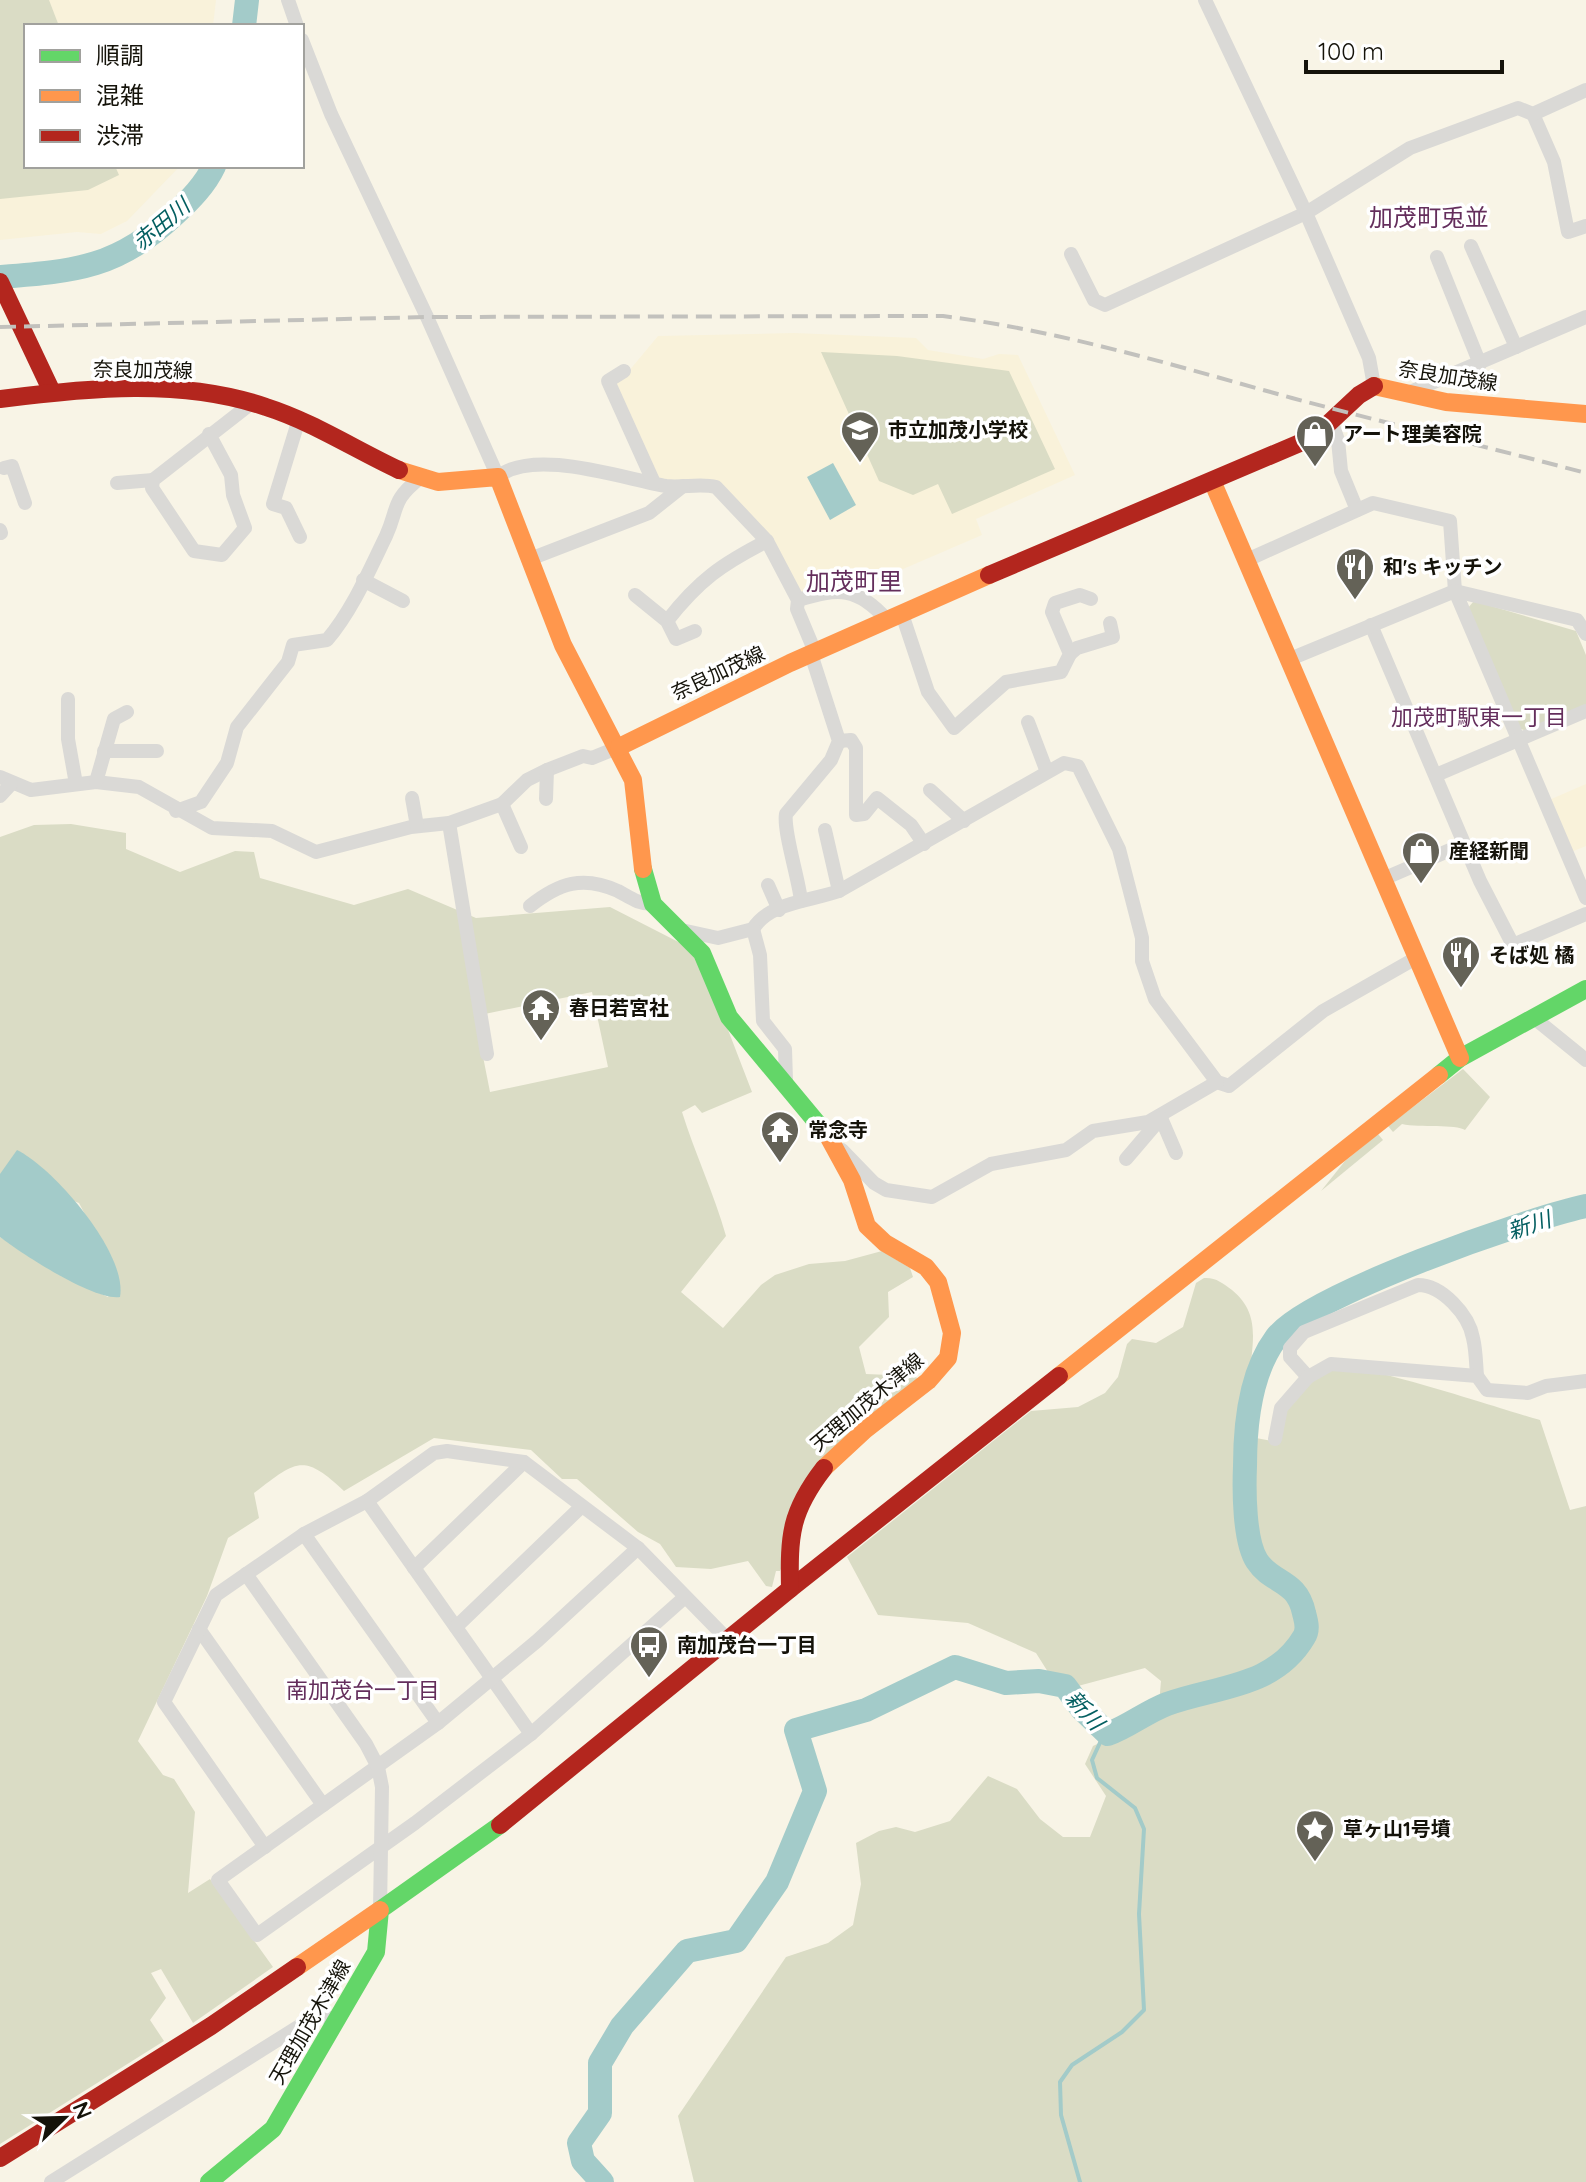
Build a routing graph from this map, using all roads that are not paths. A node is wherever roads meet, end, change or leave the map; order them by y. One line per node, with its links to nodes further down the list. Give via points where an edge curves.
1 (288, 0): 3 (street)
2 (1205, 0): 7 (street)
3 (296, 24)
4 (304, 45): 28 (street)
5 (1586, 90): 6 (street)
6 (1533, 114): 7 (street, via 1518,108 1410,148); 8 (street, via 1554,162 1568,232)
7 (1306, 213): 10 (street, via 1105,305 1094,300); 18 (street, via 1369,358)
8 (1586, 226)
9 (1471, 246): 15 (street)
10 (1071, 254)
11 (1437, 257): 16 (street)
12 (0, 282): 13 (main road)
13 (5, 305): 19 (main road)
14 (1586, 317): 15 (street)
15 (1516, 347): 16 (street)
16 (1480, 364): 20 (street)
17 (624, 371): 32 (street, via 608,381)
18 (1374, 386): 20 (main road, 奈良加茂線); 25 (main road, 奈良加茂線, via 1357,395)
19 (52, 392): 21 (main road, 奈良加茂線); 22 (main road, 奈良加茂線, via 216,394)
20 (1408, 393): 23 (main road, 奈良加茂線, via 1446,402)
21 (0, 399)
22 (253, 402): 24 (main road, 奈良加茂線); 26 (street)
23 (1586, 414)
24 (299, 419): 29 (main road, 奈良加茂線); 37 (street, via 273,504 286,508)
25 (1333, 426): 33 (main road, 奈良加茂線); 36 (street, via 1341,471)
26 (209, 434): 30 (street); 30 (street, via 231,475 245,528 222,555 194,551 152,488)
27 (1, 465): 35 (street, via 12,466)
28 (498, 477): 29 (main road, 奈良加茂線, via 443,482); 32 (street, via 535,465 589,469); 39 (main road)
29 (420, 478): 41 (street, via 394,506)
30 (153, 480): 31 (street)
31 (117, 483)
32 (654, 483): 34 (street)
33 (1213, 483): 40 (main road); 47 (main road, 奈良加茂線)
34 (683, 486): 38 (street, via 716,487); 39 (street, via 649,513)
35 (25, 503)
36 (1357, 510): 40 (street); 42 (street, via 1381,503 1450,521)
37 (300, 537)
38 (767, 541): 45 (street); 48 (street, via 721,565)
39 (530, 559): 62 (main road, via 588,700)
40 (1247, 560): 55 (main road)
41 (363, 580): 46 (street); 76 (street, via 327,640 293,645 288,662 237,727 227,763 201,802)
42 (1455, 591): 50 (street); 52 (street, via 1577,620); 60 (street)
43 (635, 595): 48 (street)
44 (1091, 599): 54 (street, via 1080,595 1055,603 1052,612)
45 (798, 600): 47 (street, via 834,589); 53 (street)
46 (403, 601)
47 (894, 617): 53 (main road, 奈良加茂線); 54 (street, via 928,692 954,728 1006,682 1061,672)
48 (667, 621): 51 (street, via 676,639)
49 (1110, 623): 54 (street, via 1113,637)
50 (1371, 625): 55 (street); 67 (street)
51 (695, 631)
52 (1586, 634)
53 (813, 653): 61 (street); 62 (main road, 奈良加茂線)
54 (1070, 654)
55 (1290, 659): 84 (main road)
56 (68, 699): 70 (street)
57 (1586, 711): 60 (street)
58 (127, 712): 63 (street, via 114,719)
59 (1028, 722): 66 (street)
60 (1519, 740): 67 (street); 87 (street)
61 (839, 741): 81 (street, via 851,740 856,748 856,815 864,814 877,798 903,817); 88 (street, via 831,760 786,814 784,826 797,863)
62 (619, 747): 65 (street); 89 (main road, via 640,804 645,876)
63 (104, 751): 64 (street); 69 (street)
64 (157, 751)
65 (547, 770): 74 (street); 75 (street, via 527,780)
66 (1047, 772): 77 (street); 102 (street, via 1064,763 1078,766 1119,849 1155,999)
67 (1436, 775): 82 (street)
68 (5, 780): 70 (street, via 31,790); 72 (street)
69 (96, 782): 70 (street); 76 (street, via 139,787)
70 (76, 784)
71 (930, 790): 77 (street)
72 (0, 796)
73 (412, 798): 79 (street)
74 (546, 799)
75 (502, 804): 78 (street); 83 (street)
76 (176, 811): 79 (street, via 212,828 272,831 316,852)
77 (964, 821): 81 (street)
78 (449, 823): 79 (street); 98 (street)
79 (417, 826)
80 (825, 830): 86 (street)
81 (924, 844): 86 (street)
82 (1464, 844): 84 (street); 92 (street, via 1513,945)
83 (521, 847)
84 (1383, 879): 95 (main road)
85 (768, 885): 91 (street)
86 (839, 891): 88 (street)
87 (1586, 898)
88 (801, 901): 91 (street)
89 (653, 904): 90 (street, via 640,904 601,884 579,880 549,891); 94 (main road, 天理加茂木津線)
90 (530, 906)
91 (779, 910): 93 (street, via 759,919)
92 (1586, 914)
93 (753, 929): 94 (street, via 718,938); 101 (street, via 760,955 763,1021 785,1049)
94 (686, 931): 101 (main road, 天理加茂木津線, via 706,958 728,1016)
95 (1416, 958): 99 (main road); 102 (street, via 1313,1018 1229,1086)
96 (1586, 989): 97 (main road)
97 (1533, 1017): 99 (main road); 100 (street)
98 (487, 1054)
99 (1460, 1058): 118 (main road)
100 (1586, 1060)
101 (786, 1081): 104 (main road, 天理加茂木津線)
102 (1217, 1082): 103 (street)
103 (1161, 1116): 104 (street, via 1093,1131 1066,1150 991,1164 932,1197 886,1190); 105 (street); 106 (street)
104 (833, 1145): 118 (main road, 天理加茂木津線, via 852,1177 871,1233 934,1276 953,1338 951,1355 934,1377 851,1438 809,1484 791,1522)
105 (1176, 1153)
106 (1126, 1159)
107 (1477, 1376): 108 (street, via 1336,1363); 108 (street, via 1470,1329 1432,1285 1398,1293 1304,1332 1290,1348 1290,1357); 109 (street, via 1487,1390 1528,1393)
108 (1308, 1377): 110 (street, via 1281,1408)
109 (1586, 1381)
110 (1275, 1439)
111 (524, 1462): 112 (street, via 440,1451); 113 (street); 116 (street)
112 (367, 1501): 114 (street); 116 (street)
113 (581, 1507): 115 (street); 120 (street)
114 (304, 1534): 117 (street); 124 (street)
115 (638, 1548): 119 (street); 123 (street)
116 (414, 1568): 120 (street)
117 (246, 1574): 121 (street, via 211,1601); 126 (street)
118 (790, 1589): 122 (main road)
119 (685, 1597): 122 (street); 125 (street)
120 (456, 1627): 123 (street)
121 (199, 1629): 127 (street); 128 (street, via 164,1702)
122 (727, 1639): 130 (main road, via 529,1804)
123 (492, 1679): 124 (street); 125 (street)
124 (438, 1723): 126 (street)
125 (531, 1734): 129 (street)
126 (378, 1767): 127 (street); 129 (street)
127 (323, 1805): 128 (street)
128 (265, 1847): 129 (street, via 218,1880 257,1935)
129 (380, 1848): 130 (street)
130 (380, 1910): 131 (main road, 天理加茂木津線, via 376,1952); 132 (main road, via 211,2026)
131 (336, 2020): 133 (street, via 323,2016 306,2022); 135 (main road, 天理加茂木津線, via 273,2129)
132 (0, 2158)
133 (72, 2176): 134 (street)
134 (51, 2182)
135 (209, 2182)

